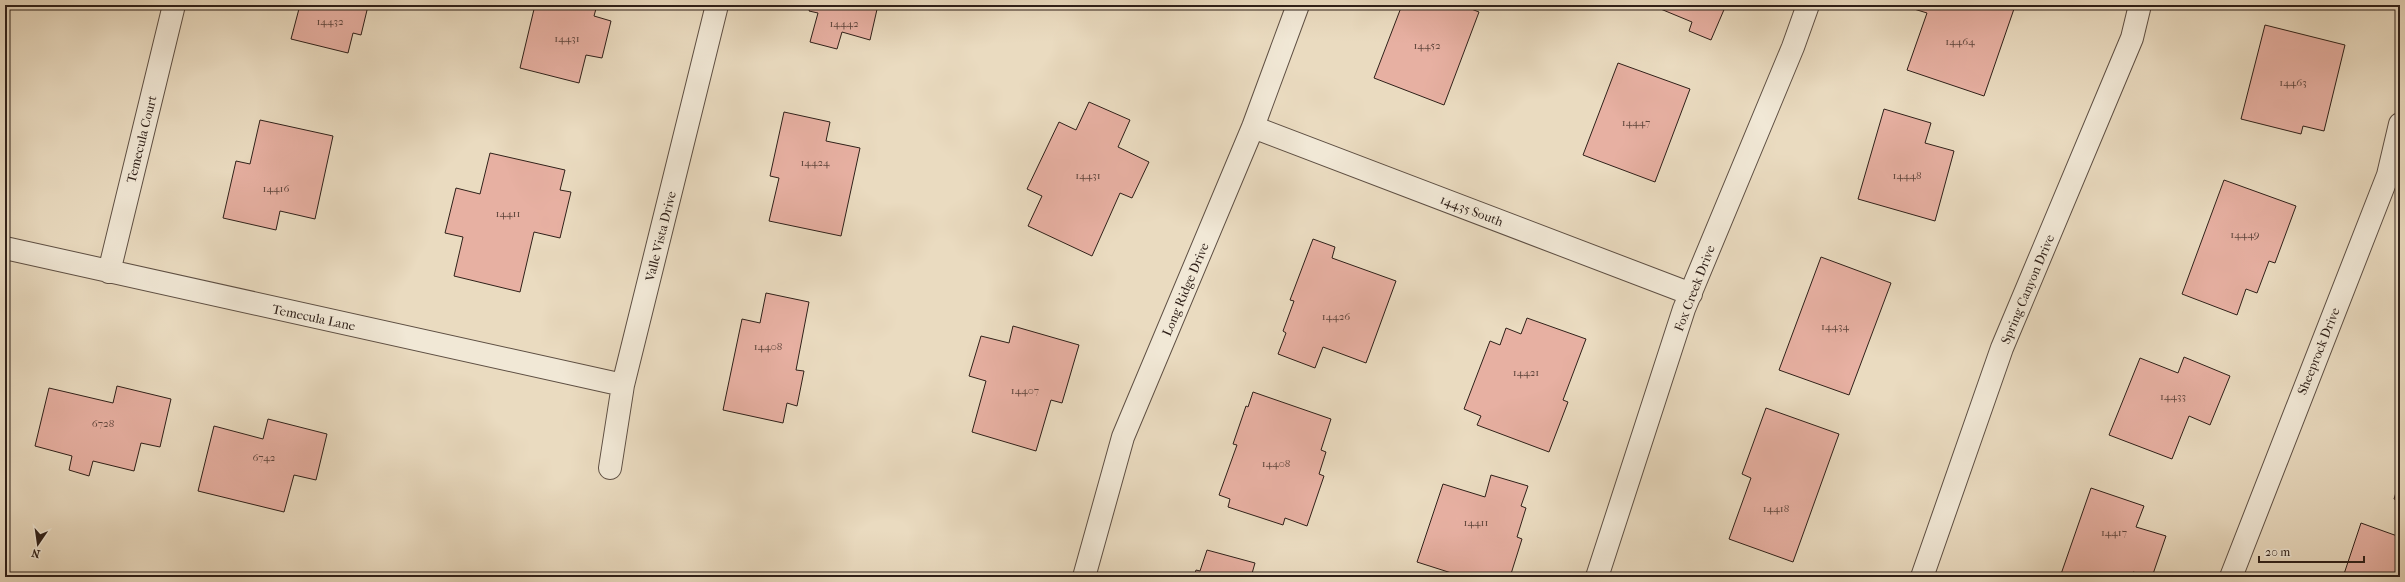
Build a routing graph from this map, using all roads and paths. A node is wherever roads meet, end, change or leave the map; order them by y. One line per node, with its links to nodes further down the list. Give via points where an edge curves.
1 (174, 5): 9 (street, Temecula Court)
2 (717, 5): 11 (street, Valle Vista Drive)
3 (1298, 5): 7 (street, Long Ridge Drive)
4 (1808, 5): 10 (street, Fox Creek Drive)
5 (2140, 5): 15 (street, Spring Canyon Drive, via 2132,38 2002,348)
6 (2400, 124): 16 (street, Sheeprock Drive, via 2388,175)
7 (1253, 127): 10 (street, 14435 South); 13 (street, Long Ridge Drive, via 1123,437)
8 (5, 248): 9 (street, Temecula Lane)
9 (109, 272): 11 (street, Temecula Lane)
10 (1690, 294): 14 (street, Fox Creek Drive)
11 (623, 384): 12 (street, Valle Vista Drive)
12 (610, 468)
13 (1084, 577)
14 (1596, 577)
15 (1922, 577)
16 (2231, 577)

